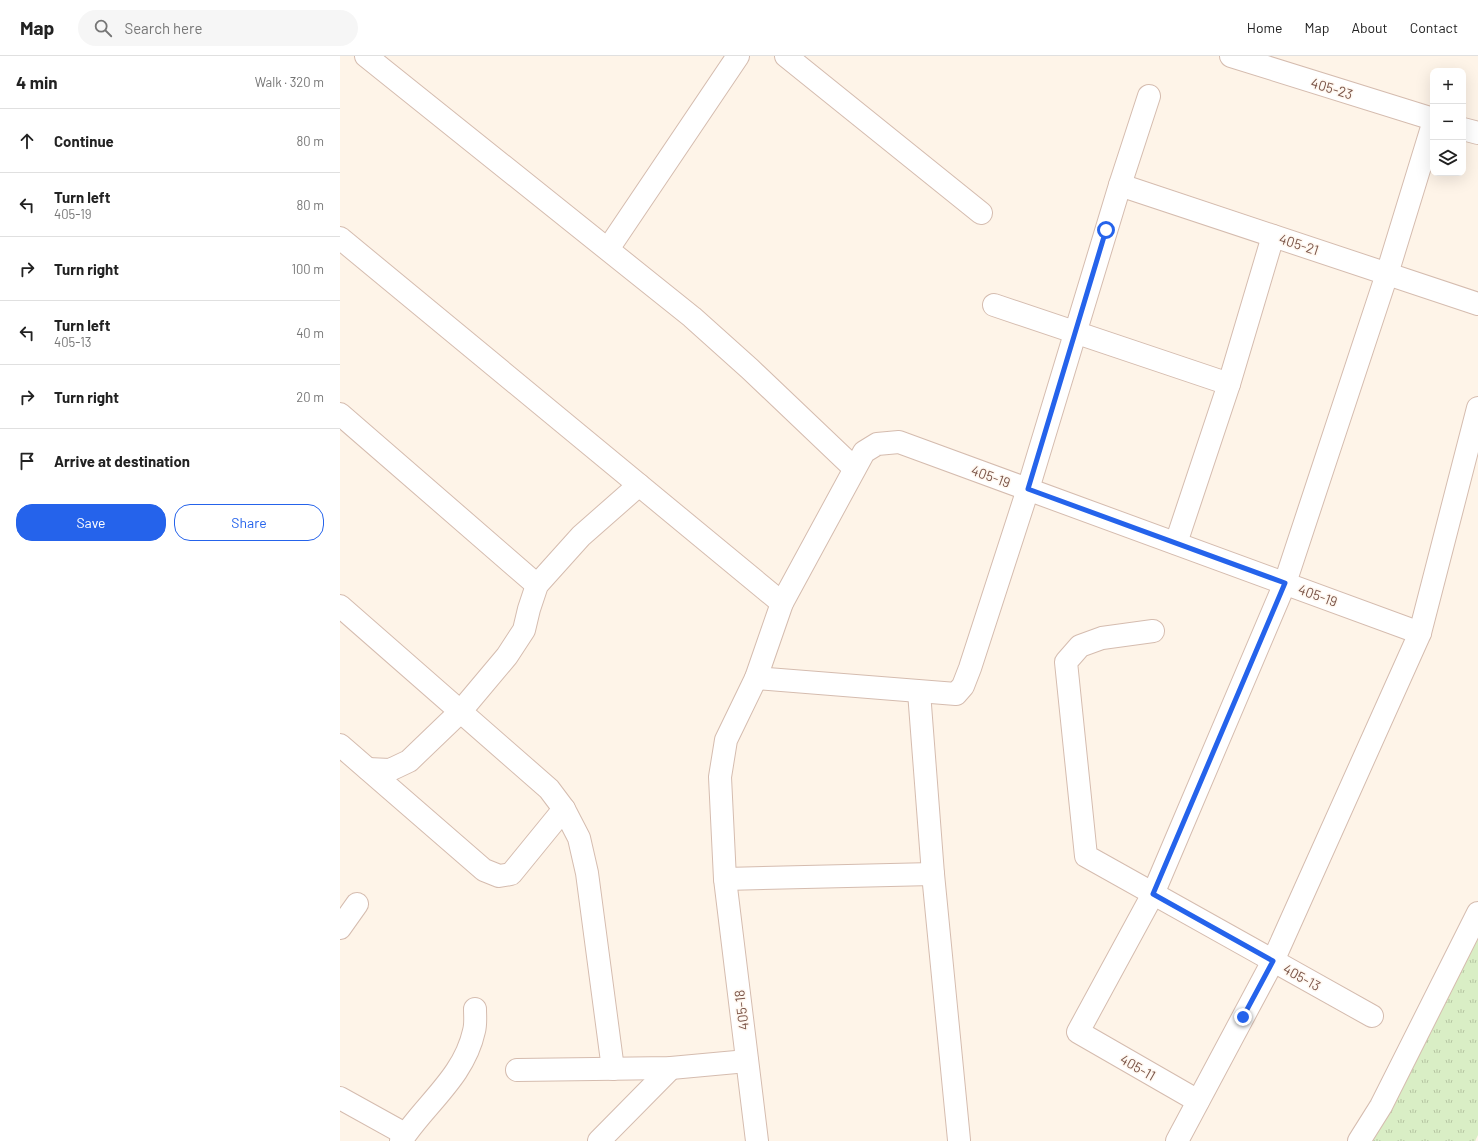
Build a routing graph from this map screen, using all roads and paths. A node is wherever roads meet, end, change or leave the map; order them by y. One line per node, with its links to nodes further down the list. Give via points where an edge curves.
1 (738, 56): 14 (street)
2 (786, 56): 11 (street)
3 (1231, 56): 6 (street, 405-23)
4 (375, 59): 14 (street)
5 (1149, 96): 10 (street)
6 (1430, 118)
7 (1466, 130): 8 (street)
8 (1478, 133)
9 (1430, 134): 15 (street)
10 (1120, 185): 12 (street, 405-21); 18 (street)
11 (981, 214)
12 (1273, 236): 15 (street, 405-21); 19 (street)
13 (340, 238): 24 (street)
14 (608, 249): 23 (street, via 750,368)
15 (1387, 274): 16 (street, 405-21); 27 (street)
16 (1478, 304)
17 (994, 305): 18 (street)
18 (1076, 333): 19 (street); 25 (street)
19 (1229, 384): 26 (street)
20 (1478, 408): 32 (street)
21 (340, 414): 28 (street)
22 (877, 444): 23 (street, 405-18, via 864,452); 25 (street, 405-19, via 898,442)
23 (854, 468): 29 (street, 405-18)
24 (639, 484): 28 (street, via 581,536); 29 (street)
25 (1028, 489): 26 (street, 405-19); 34 (street, via 963,686 956,694)
26 (1176, 543): 27 (street, 405-19)
27 (1285, 583): 32 (street, 405-19); 41 (street)
28 (538, 585): 35 (street, via 524,630 507,656)
29 (782, 603): 33 (street, 405-18)
30 (340, 606): 35 (street)
31 (1152, 632): 41 (street, 405-13, via 1102,638 1080,646 1066,662 1086,856)
32 (1420, 633): 45 (street)
33 (756, 678): 34 (street); 40 (street, 405-18, via 726,740 720,777)
34 (919, 692): 39 (street)
35 (460, 712): 37 (street, via 409,761 390,770); 38 (street, via 549,789)
36 (340, 745): 37 (street)
37 (368, 770): 38 (street, via 484,870 499,876 510,874)
38 (564, 809): 50 (street, via 579,838 587,872)
39 (933, 874): 40 (street); 57 (street)
40 (726, 879): 48 (street, 405-18)
41 (1153, 894): 45 (street, 405-13); 53 (street, 405-11, via 1078,1032)
42 (357, 904): 44 (street)
43 (1478, 913): 59 (street, via 1381,1106)
44 (340, 928)
45 (1273, 961): 47 (street, 405-13); 53 (street)
46 (475, 1009): 54 (street, via 475,1030 466,1057 444,1089)
47 (1372, 1016)
48 (748, 1061): 49 (street); 56 (street, 405-18)
49 (672, 1068): 50 (street); 55 (street)
50 (613, 1069): 51 (street)
51 (517, 1070)
52 (340, 1098): 54 (street)
53 (1198, 1102): 58 (street)
54 (403, 1138)
55 (599, 1141)
56 (757, 1141)
57 (958, 1141)
58 (1177, 1141)
59 (1359, 1141)

